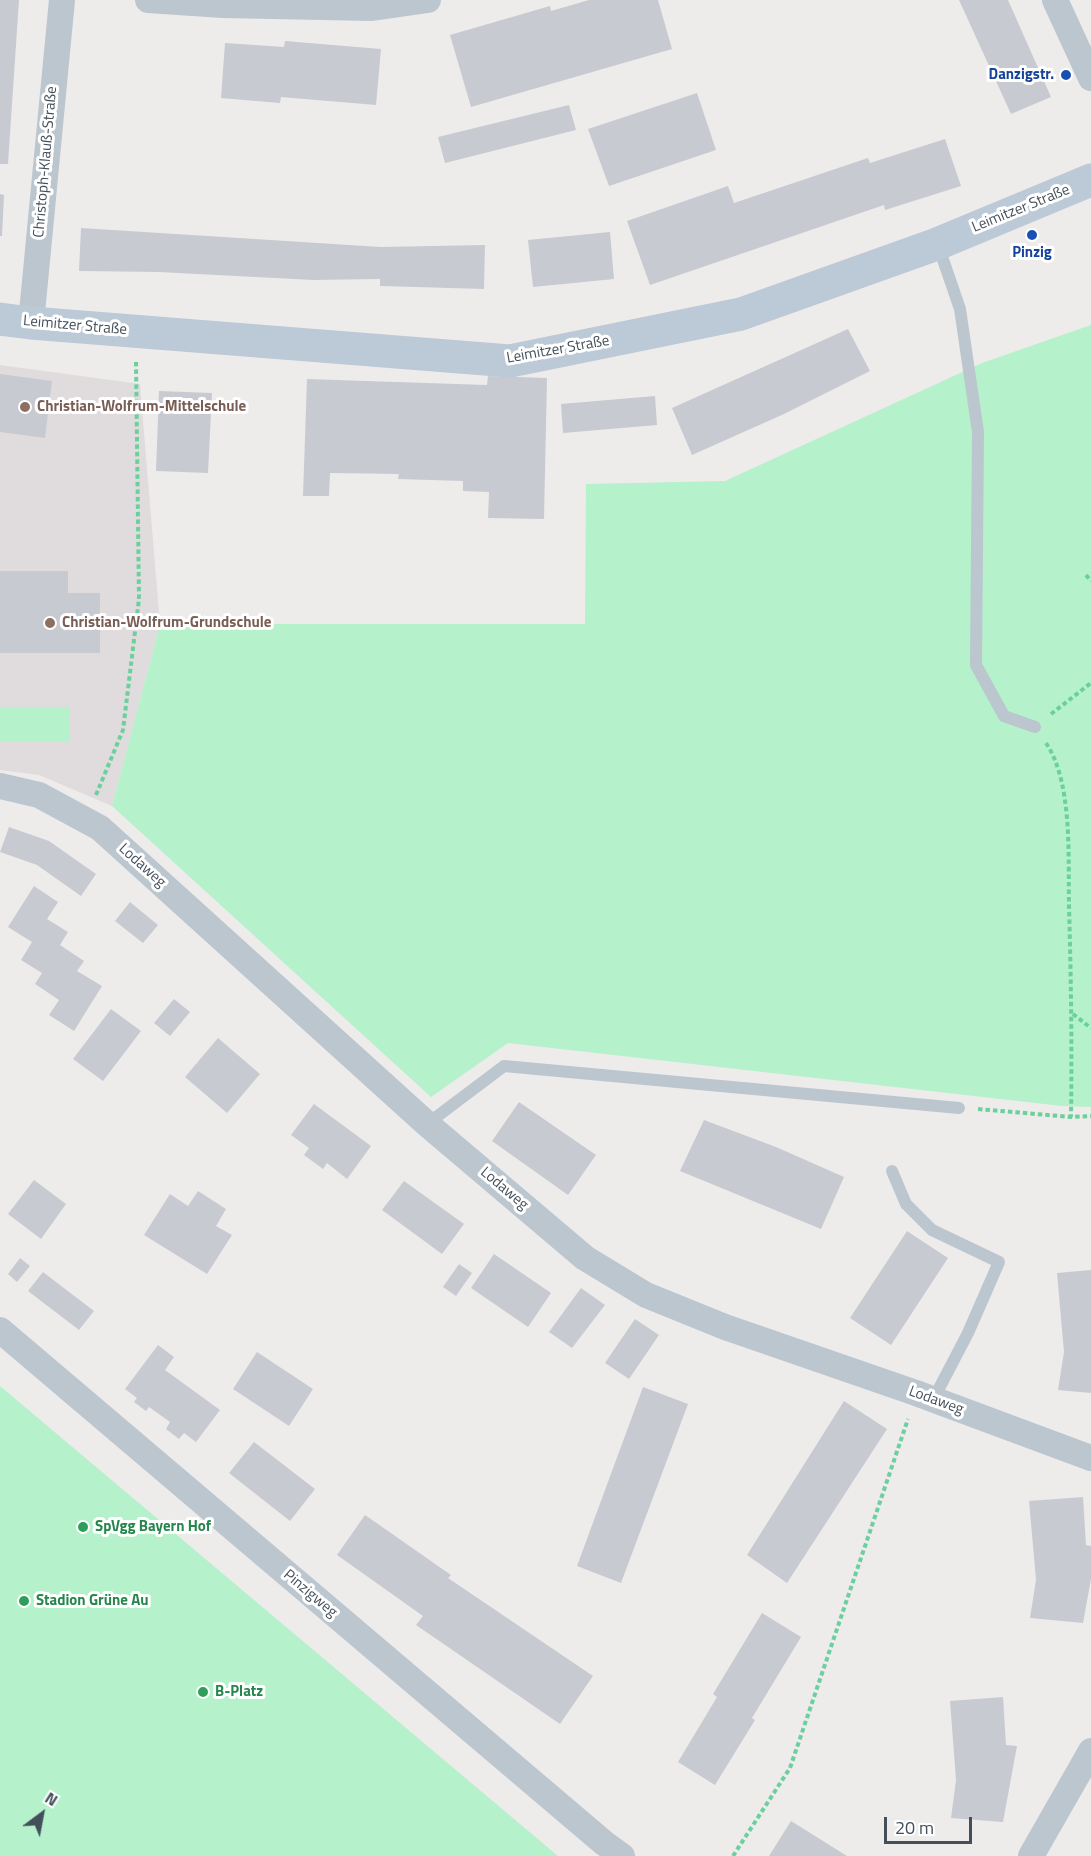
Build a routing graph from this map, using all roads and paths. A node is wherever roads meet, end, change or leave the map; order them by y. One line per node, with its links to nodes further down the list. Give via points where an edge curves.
1 (62, 0): 8 (street, Christoph-Klauß-Straße)
2 (148, 0): 3 (street, via 372,8)
3 (428, 0)
4 (1055, 0): 5 (street)
5 (1091, 78)
6 (1091, 180): 7 (street, Leimitzer Straße)
7 (937, 244): 9 (street, Leimitzer Straße, via 741,314 510,361); 13 (lane, via 960,309 978,432 976,665 1004,716)
8 (16, 321): 9 (street, Leimitzer Straße)
9 (135, 331): 15 (path, via 138,599 123,730)
10 (1086, 575): 11 (path)
11 (1091, 581)
12 (1091, 683): 13 (path)
13 (1035, 727): 16 (path, via 1054,755 1066,805)
14 (0, 786): 15 (street, Lodaweg, via 39,795)
15 (85, 821): 21 (street, Lodaweg, via 100,828)
16 (1072, 1014): 17 (path); 20 (path)
17 (1091, 1028)
18 (959, 1108): 20 (path); 21 (lane, via 504,1066)
19 (1091, 1116): 20 (path)
20 (1071, 1117)
21 (427, 1124): 24 (street, Lodaweg, via 585,1258 646,1295)
22 (892, 1171): 24 (lane, via 906,1204 932,1230 999,1262 968,1333)
23 (0, 1330): 27 (street, Pinzigweg)
24 (924, 1397): 25 (street, Lodaweg); 28 (path, via 790,1768)
25 (1091, 1458)
26 (1091, 1751): 29 (street)
27 (622, 1856)
28 (733, 1856)
29 (1031, 1856)

